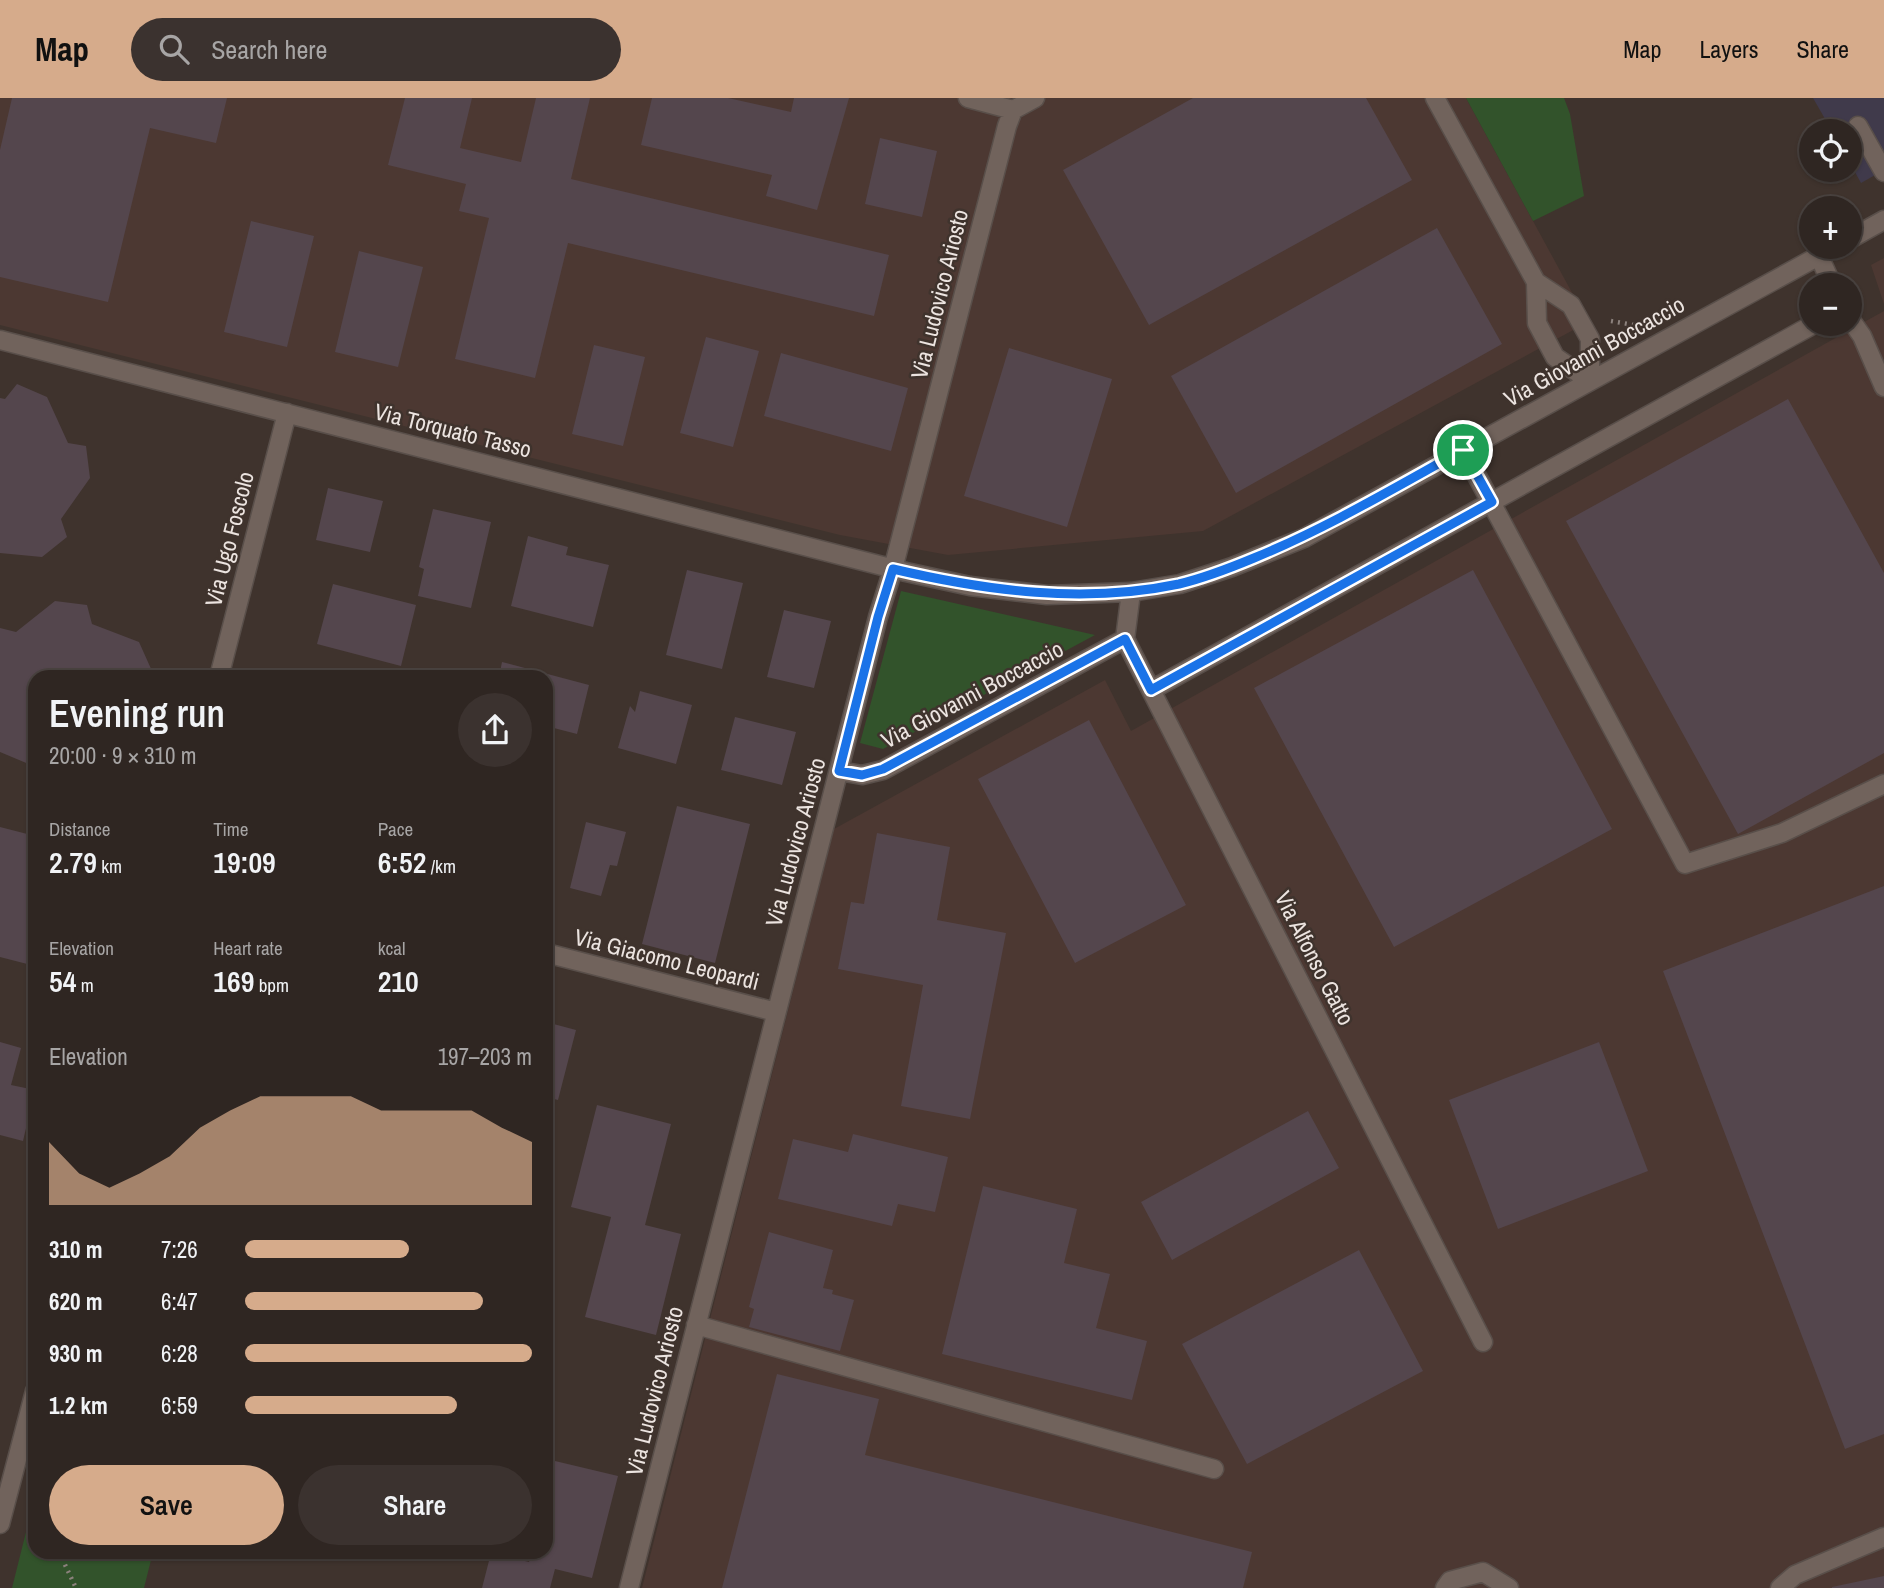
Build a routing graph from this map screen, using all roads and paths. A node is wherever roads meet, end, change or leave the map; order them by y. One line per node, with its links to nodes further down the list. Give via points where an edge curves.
1 (968, 98): 4 (street)
2 (1035, 98): 4 (street)
3 (1434, 98): 10 (street)
4 (1013, 110): 21 (street, Via Ludovico Ariosto)
5 (1862, 133): 6 (street)
6 (1884, 172)
7 (1884, 220): 8 (street)
8 (1862, 232)
9 (1814, 259): 16 (street, Via Giovanni Boccaccio)
10 (1536, 282): 16 (street, via 1537,323 1555,357); 16 (street, via 1571,305 1590,339)
11 (1601, 316): 12 (path)
12 (1640, 325)
13 (1799, 332): 20 (street)
14 (1862, 336): 17 (street)
15 (0, 340): 18 (street, Via Torquato Tasso)
16 (1590, 381): 19 (street, Via Giovanni Boccaccio)
17 (1884, 387)
18 (287, 413): 21 (street, Via Torquato Tasso); 24 (street, Via Ugo Foscolo)
19 (1463, 450): 20 (street); 22 (street, Via Giovanni Boccaccio, via 1304,538 1193,580)
20 (1492, 502): 25 (street); 27 (street, via 1685,864 1783,833)
21 (893, 569): 22 (street, Via Giovanni Boccaccio, via 970,586 1047,595); 26 (street, Via Ludovico Ariosto)
22 (1131, 592): 23 (street)
23 (1125, 639): 25 (street, Via Alfonso Gatto); 26 (street, Via Giovanni Boccaccio, via 883,769 862,775)
24 (221, 670)
25 (1151, 690): 31 (street, Via Alfonso Gatto)
26 (839, 771): 29 (street, Via Ludovico Ariosto)
27 (1884, 784)
28 (553, 955): 29 (street, Via Giacomo Leopardi)
29 (776, 1012): 30 (street, Via Ludovico Ariosto)
30 (696, 1325): 33 (street); 38 (street, Via Ludovico Ariosto)
31 (1483, 1342)
32 (28, 1418): 34 (street)
33 (1214, 1469)
34 (0, 1524)
35 (1884, 1537): 41 (street, via 1795,1575)
36 (62, 1559): 37 (path)
37 (76, 1588)
38 (629, 1588)
39 (1445, 1588): 40 (street, via 1450,1581 1483,1572)
40 (1509, 1588)
41 (1780, 1588)

